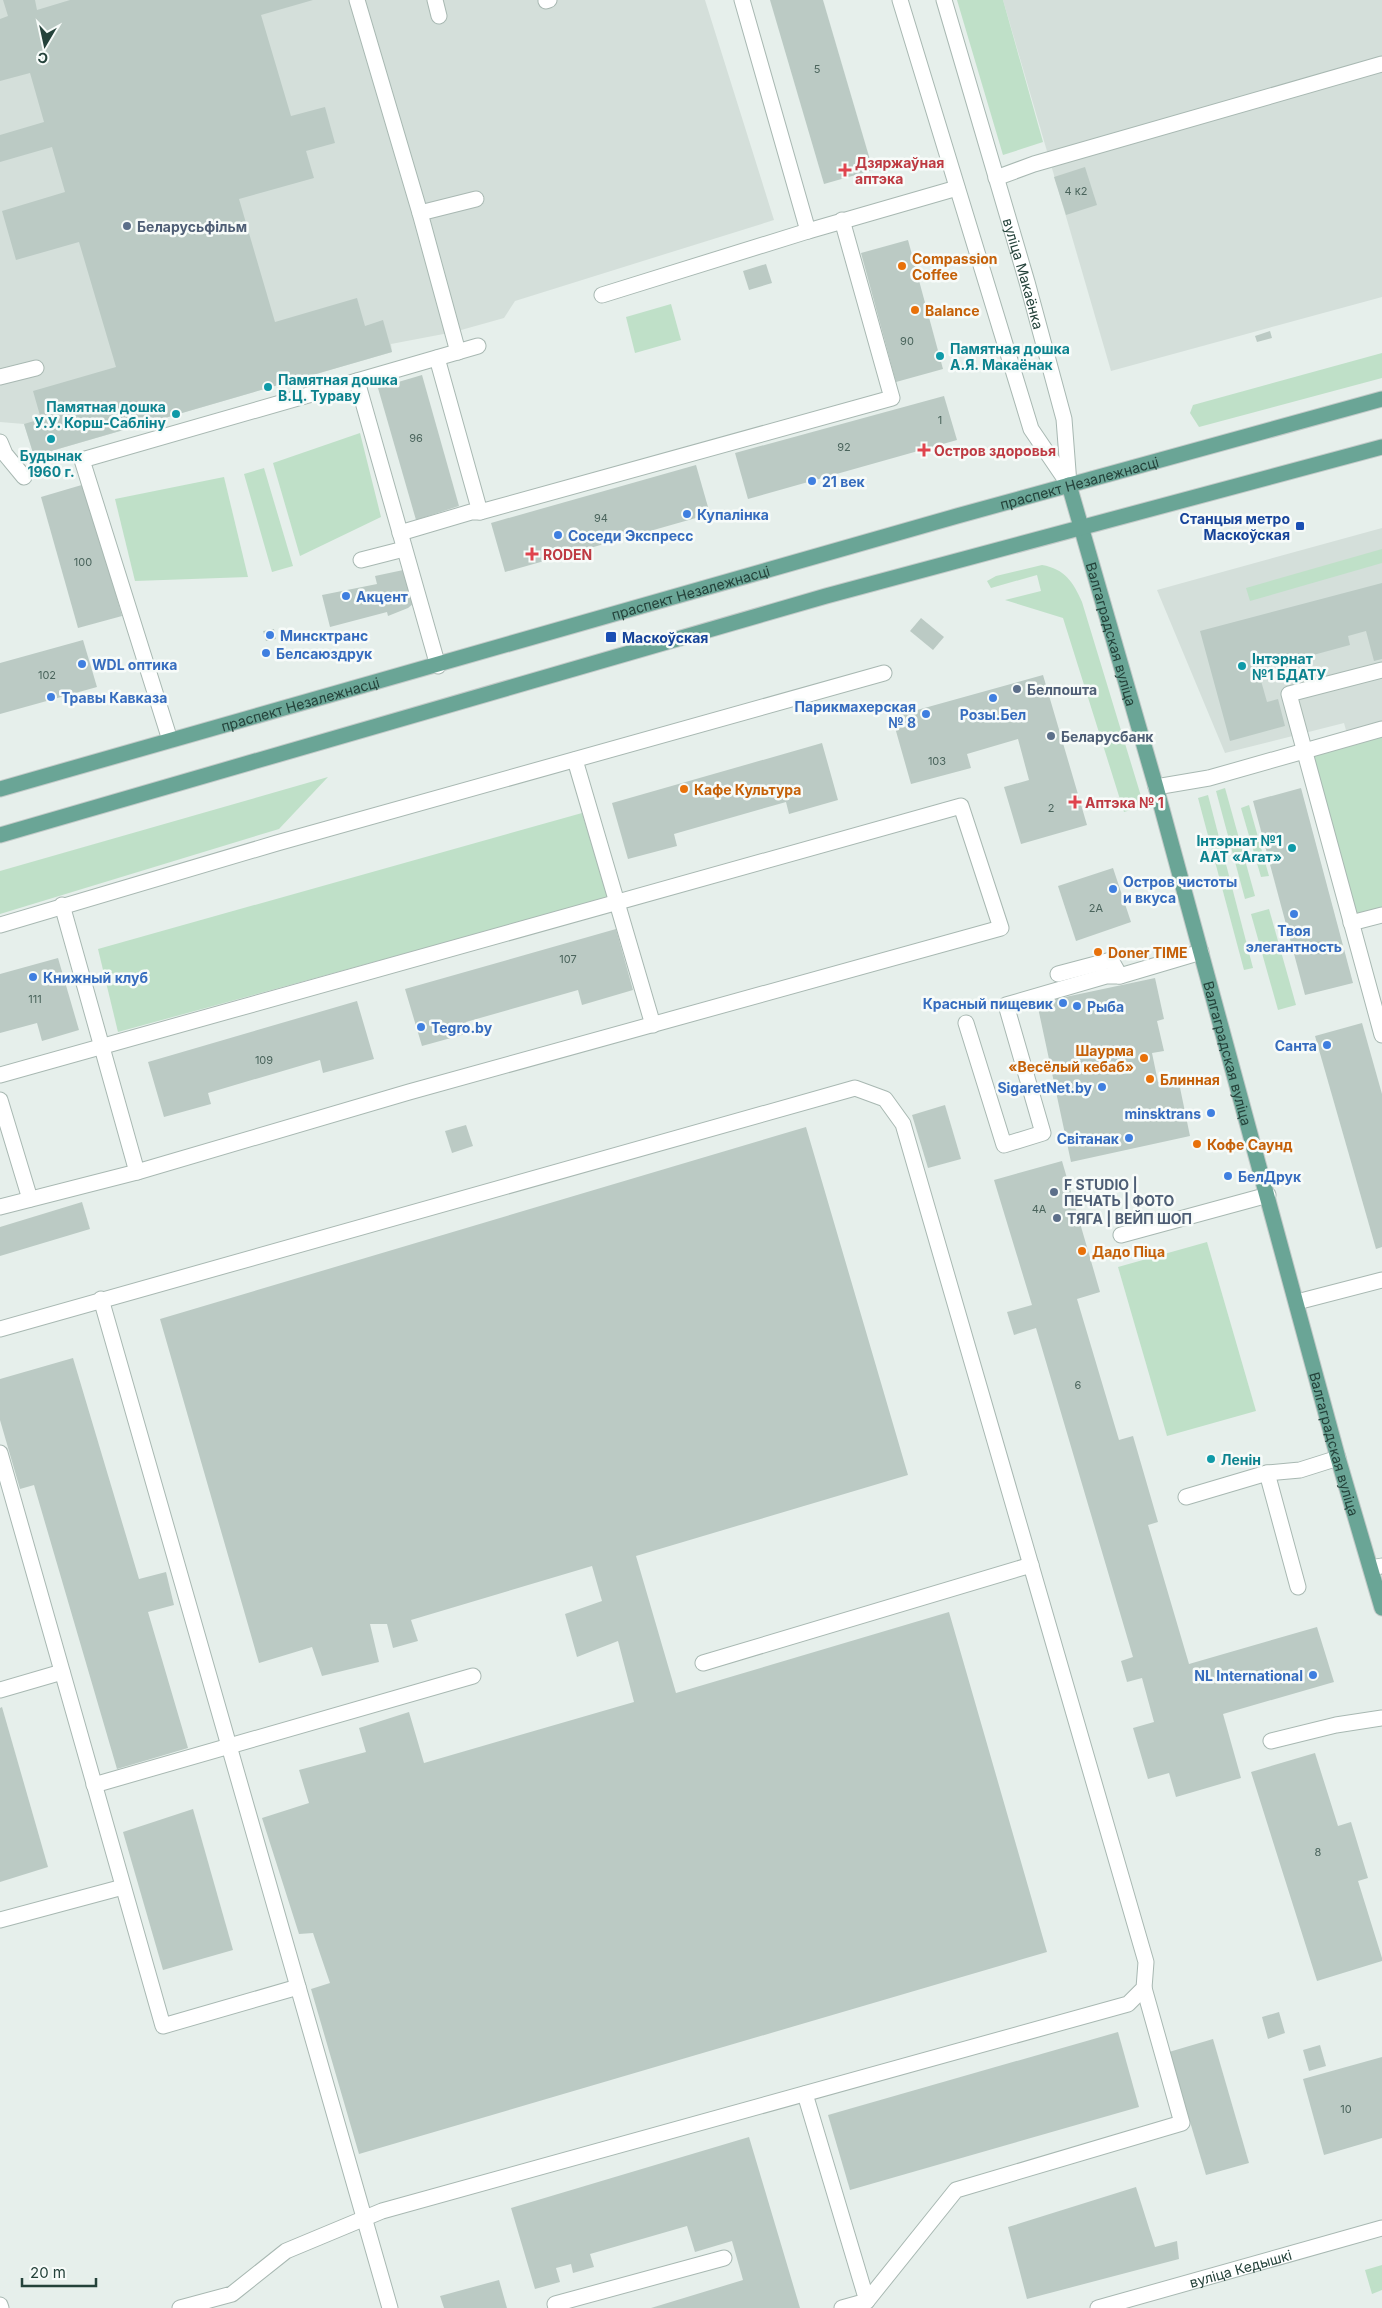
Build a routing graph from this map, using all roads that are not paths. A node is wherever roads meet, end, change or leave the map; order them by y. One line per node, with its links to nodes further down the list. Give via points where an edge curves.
1 (357, 0): 11 (street)
2 (435, 0): 6 (street)
3 (742, 0): 13 (street)
4 (900, 0): 9 (street)
5 (944, 0): 8 (street, вуліца Макаёнка)
6 (439, 16)
7 (1382, 64): 8 (street, via 1034,164)
8 (996, 178): 25 (street, вуліца Макаёнка, via 1064,420)
9 (957, 188): 12 (street); 25 (street, via 1031,429)
10 (476, 199): 11 (street)
11 (420, 213): 16 (street)
12 (842, 220): 13 (street); 26 (street, via 892,398)
13 (808, 230): 14 (street)
14 (602, 295)
15 (478, 346): 16 (street)
16 (458, 352): 17 (street)
17 (437, 358): 20 (street); 26 (street)
18 (36, 368): 19 (street)
19 (0, 377)
20 (356, 381): 28 (street); 35 (street, via 82,460)
21 (1382, 399): 25 (main road, праспект Незалежнасці)
22 (0, 442): 24 (street, via 5,454)
23 (1382, 447): 27 (main road)
24 (24, 477)
25 (1070, 486): 27 (main road, Валгаградская вуліца); 31 (main road, праспект Незалежнасці)
26 (480, 512): 28 (street)
27 (1081, 526): 38 (main road, Валгаградская вуліца); 40 (main road)
28 (400, 533): 29 (street)
29 (404, 549): 30 (street); 31 (street)
30 (361, 560)
31 (438, 666): 35 (main road, праспект Незалежнасці)
32 (1382, 670): 36 (street, via 1289,694)
33 (884, 673): 37 (street)
34 (1382, 729): 36 (street)
35 (170, 740): 39 (main road, праспект Незалежнасці)
36 (1304, 750): 38 (street, via 1209,778); 44 (street)
37 (575, 760): 41 (street); 42 (street)
38 (1156, 787): 46 (main road, Валгаградская вуліца)
39 (0, 789)
40 (0, 835)
41 (618, 903): 50 (street); 50 (street, via 961,806 1001,928); 52 (street)
42 (62, 905): 45 (street); 52 (street)
43 (1382, 915): 44 (street)
44 (1351, 923): 51 (street)
45 (0, 925)
46 (1201, 952): 48 (street); 56 (main road, Валгаградская вуліца)
47 (1058, 974): 48 (street, via 1111,960)
48 (1120, 976): 49 (street, via 1106,976 1006,1006 1043,1133 1004,1145)
49 (966, 1023)
50 (653, 1025): 55 (street)
51 (1382, 1035)
52 (102, 1047): 53 (street); 55 (street)
53 (0, 1075)
54 (0, 1100): 57 (street)
55 (137, 1172): 57 (street)
56 (1268, 1195): 59 (street); 62 (main road, Валгаградская вуліца)
57 (30, 1199): 58 (street)
58 (0, 1207)
59 (1121, 1235)
60 (1382, 1280): 62 (street)
61 (101, 1300): 63 (street); 68 (street, via 854,1088 884,1099 903,1124); 78 (street)
62 (1297, 1302): 65 (main road, Валгаградская вуліца)
63 (0, 1329)
64 (0, 1453): 73 (street)
65 (1338, 1458): 66 (street, via 1300,1470); 69 (main road, Валгаградская вуліца)
66 (1267, 1472): 67 (street); 70 (street)
67 (1186, 1497)
68 (1031, 1565): 72 (street); 83 (street, via 1146,1962)
69 (1377, 1567): 71 (main road, Валгаградская вуліца)
70 (1298, 1587)
71 (1382, 1608)
72 (704, 1663)
73 (62, 1672): 75 (street); 79 (street)
74 (472, 1676): 78 (street)
75 (0, 1690)
76 (1382, 1718): 77 (street, via 1336,1725)
77 (1271, 1742)
78 (230, 1747): 79 (street); 82 (street)
79 (94, 1786): 80 (street)
80 (123, 1887): 81 (street); 82 (street, via 163,2026)
81 (0, 1920)
82 (298, 1987): 85 (street)
83 (1144, 1988): 84 (street, via 1128,2004); 89 (street, via 1182,2123 956,2190)
84 (805, 2094): 85 (street, via 382,2211); 89 (street)
85 (364, 2219): 88 (street, via 286,2251); 92 (street)
86 (1382, 2228): 90 (street, вуліца Кедышкі)
87 (724, 2258): 93 (street, via 555,2304)
88 (234, 2301): 91 (street)
89 (867, 2301): 94 (street)
90 (1118, 2306): 95 (street, вуліца Кедышкі)
91 (180, 2308)
92 (390, 2308)
93 (556, 2308)
94 (842, 2308)
95 (1098, 2308)

